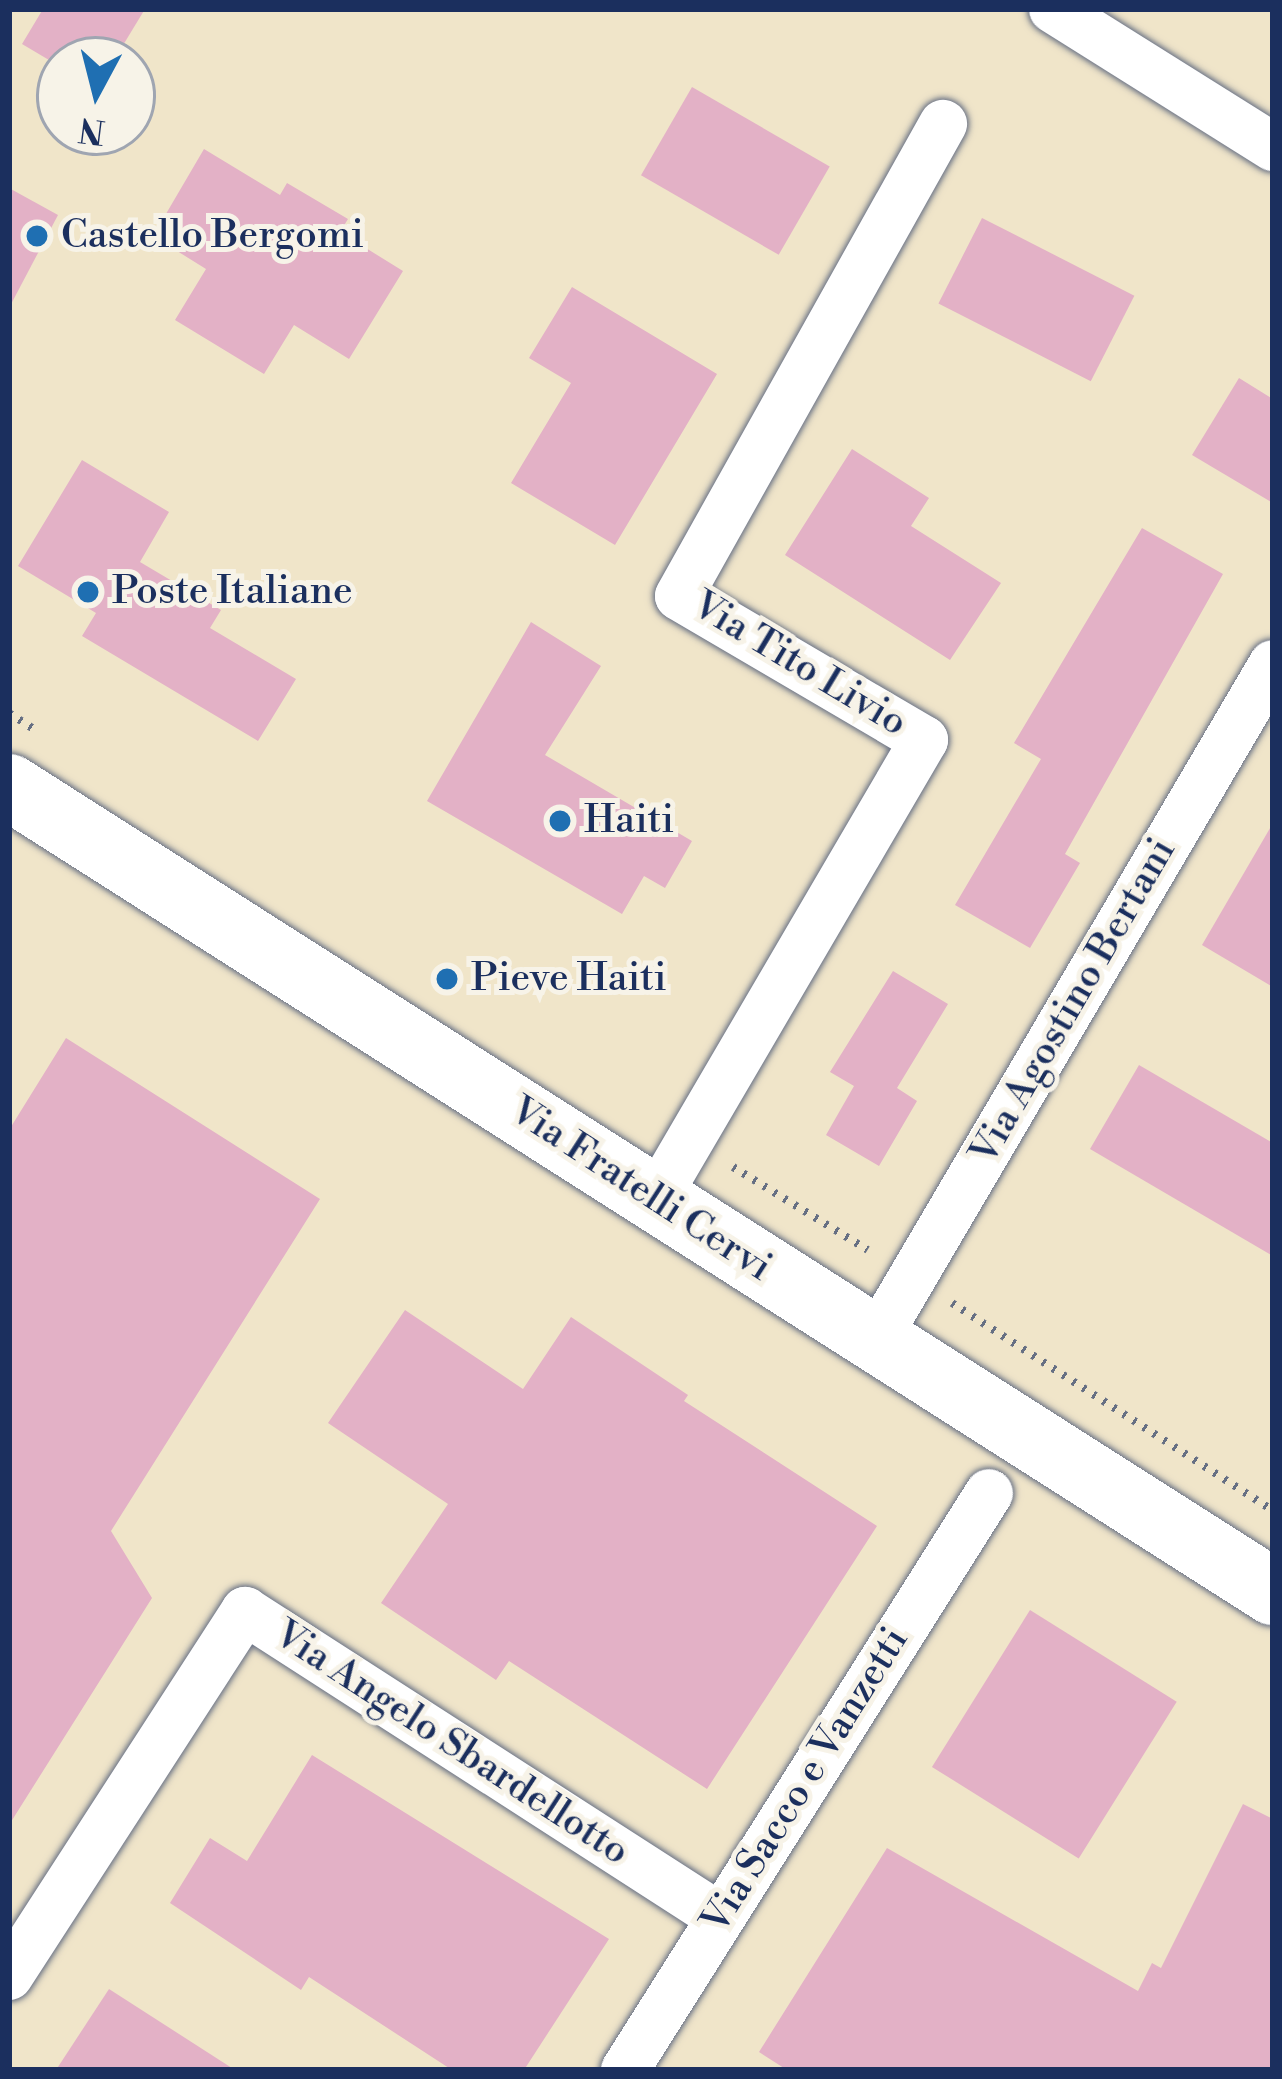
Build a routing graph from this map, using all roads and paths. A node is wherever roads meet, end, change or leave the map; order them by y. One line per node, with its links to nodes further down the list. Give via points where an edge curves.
1 (1054, 9): 3 (street)
2 (943, 124): 6 (street, Via Tito Livio, via 679,596 924,740)
3 (1273, 147)
4 (1273, 664): 7 (street, Via Agostino Bertani)
5 (9, 787): 6 (main road, Via Fratelli Cervi)
6 (655, 1200): 7 (main road, Via Fratelli Cervi)
7 (875, 1341): 9 (main road, Via Fratelli Cervi)
8 (988, 1493): 10 (street, Via Sacco e Vanzetti)
9 (1273, 1592)
10 (720, 1918): 11 (street, Via Angelo Sbardellotto, via 244,1611); 12 (street, Via Sacco e Vanzetti)
11 (9, 1976)
12 (626, 2070)

